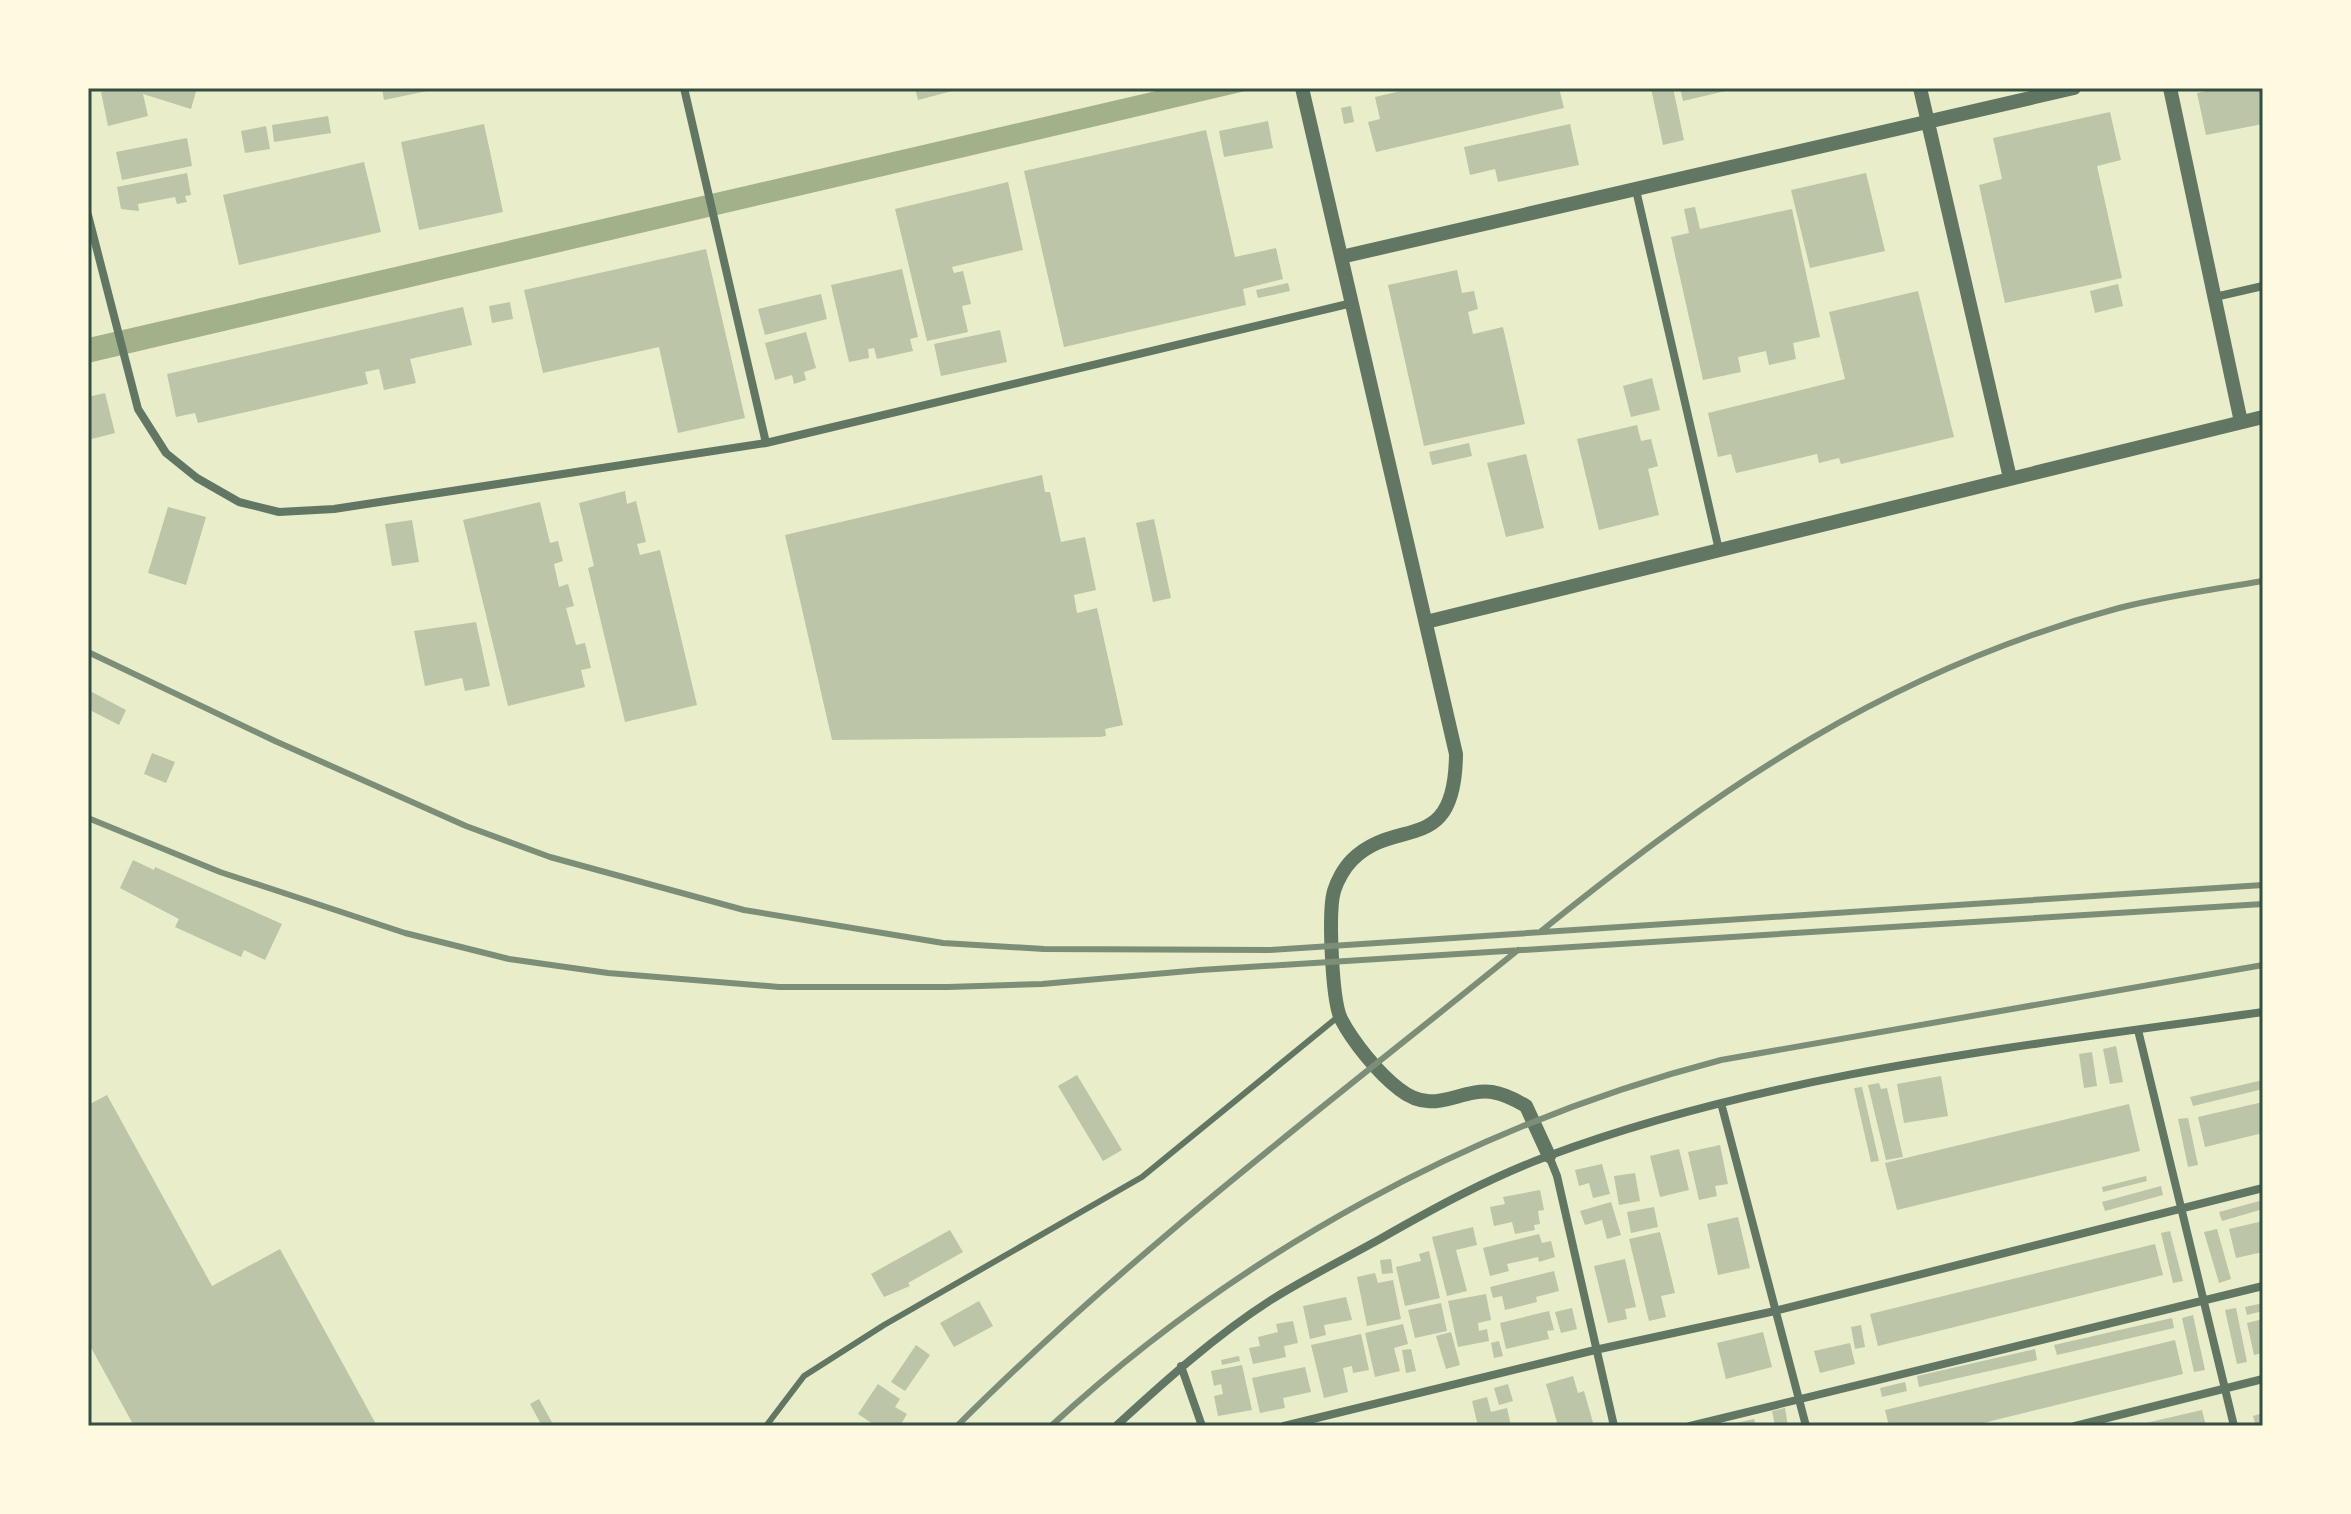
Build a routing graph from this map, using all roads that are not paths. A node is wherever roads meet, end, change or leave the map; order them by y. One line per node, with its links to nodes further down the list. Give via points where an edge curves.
1 (684, 88): 15 (street)
2 (1302, 88): 9 (street)
3 (1920, 88): 6 (street)
4 (2074, 88): 6 (street)
5 (2170, 88): 11 (street)
6 (1926, 122): 7 (street); 16 (street)
7 (1636, 190): 9 (street); 17 (street)
8 (88, 215): 15 (street, via 138,409 166,453 239,502 279,512 334,509)
9 (1341, 257): 12 (street)
10 (2263, 286): 11 (street)
11 (2215, 297): 14 (street)
12 (1352, 303): 15 (street); 18 (street)
13 (2263, 417): 14 (street)
14 (2241, 422): 16 (street)
15 (766, 443)
16 (2010, 478): 17 (street)
17 (1719, 550): 18 (street)
18 (1426, 622): 20 (street, via 1456,754 1456,781 1450,800 1429,825 1369,848 1342,873 1331,909)
19 (2263, 1012): 21 (street)
20 (1339, 1016): 23 (street, via 1388,1077 1412,1097 1437,1103 1493,1092 1526,1106); 35 (lane, via 1142,1177 804,1376)
21 (2138, 1030): 22 (street, via 1979,1053); 25 (street)
22 (1721, 1103): 23 (street); 28 (street)
23 (1549, 1156): 29 (street); 30 (street, via 1478,1185 1270,1301)
24 (2263, 1188): 25 (street)
25 (2182, 1208): 27 (street); 28 (street)
26 (2263, 1286): 27 (street)
27 (2202, 1301): 32 (street); 33 (street)
28 (1775, 1311): 29 (street); 33 (street)
29 (1595, 1350): 34 (street); 39 (street)
30 (1181, 1366): 36 (street); 37 (street)
31 (2263, 1379): 32 (street)
32 (2225, 1388): 42 (street); 43 (street)
33 (1799, 1400): 40 (street); 41 (street)
34 (1303, 1423): 38 (street)
35 (766, 1426)
36 (1116, 1426)
37 (1202, 1426)
38 (1284, 1426)
39 (1614, 1426)
40 (1690, 1426)
41 (1806, 1426)
42 (2075, 1426)
43 (2234, 1426)

